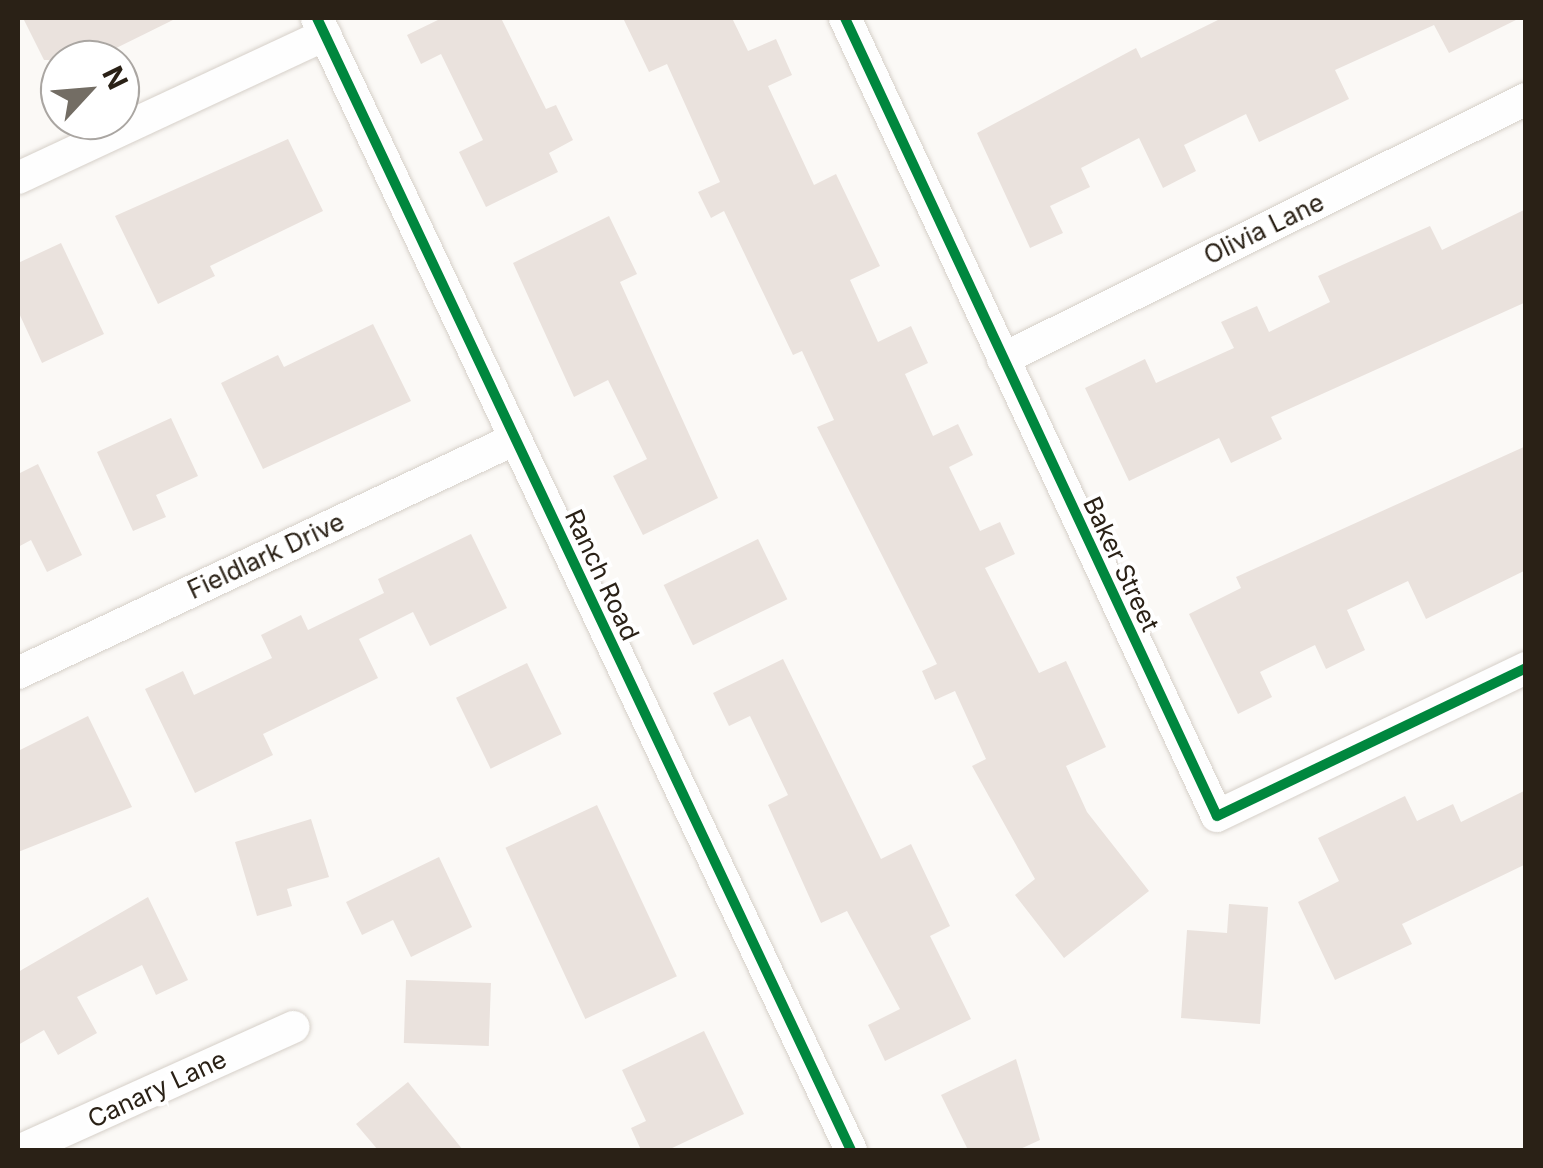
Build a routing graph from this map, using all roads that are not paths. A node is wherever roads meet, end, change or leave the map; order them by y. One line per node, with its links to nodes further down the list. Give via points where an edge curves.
1 (846, 18): 5 (street, Baker Street)
2 (321, 26): 4 (street); 6 (street, Ranch Road)
3 (1526, 99): 5 (street, Olivia Lane)
4 (18, 178)
5 (1003, 359): 7 (street, Baker Street, via 1217,816)
6 (515, 438): 8 (street, Fieldlark Drive); 11 (street, Ranch Road)
7 (1526, 668)
8 (18, 673)
9 (293, 1026): 10 (street, Canary Lane)
10 (21, 1150)
11 (851, 1150)

